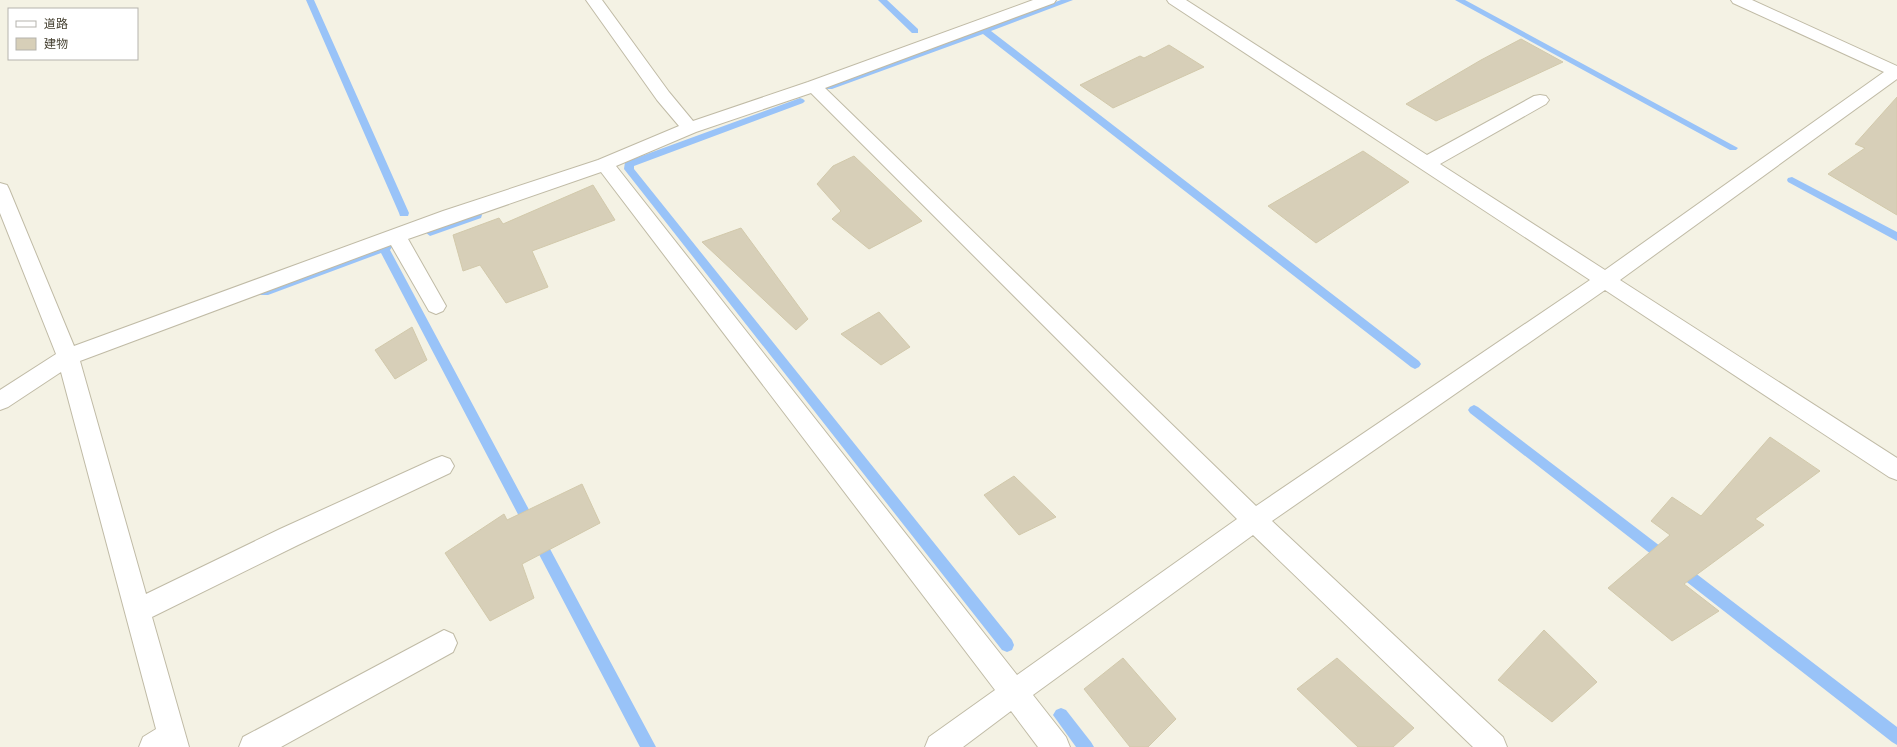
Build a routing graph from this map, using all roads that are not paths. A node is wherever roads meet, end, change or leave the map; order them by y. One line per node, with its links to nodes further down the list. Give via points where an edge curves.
1 (594, 0): 8 (street, via 663,96)
2 (1048, 0): 6 (street)
3 (1175, 0): 10 (street)
4 (1739, 0): 5 (street)
5 (1897, 71): 13 (street)
6 (814, 86): 8 (street); 19 (street)
7 (1540, 100): 10 (street)
8 (690, 128): 9 (street)
9 (605, 164): 12 (street); 22 (street)
10 (1426, 164): 13 (street)
11 (0, 189): 15 (street)
12 (396, 236): 14 (street); 15 (street)
13 (1604, 281): 18 (street); 19 (street)
14 (436, 306)
15 (68, 357): 16 (street); 20 (street)
16 (0, 401)
17 (442, 466): 20 (street)
18 (1897, 470)
19 (1254, 520): 22 (street); 27 (street)
20 (136, 611): 23 (street)
21 (444, 643): 24 (street)
22 (1014, 693): 25 (street); 26 (street)
23 (167, 743)
24 (253, 747)
25 (940, 747)
26 (1056, 747)
27 (1492, 747)

